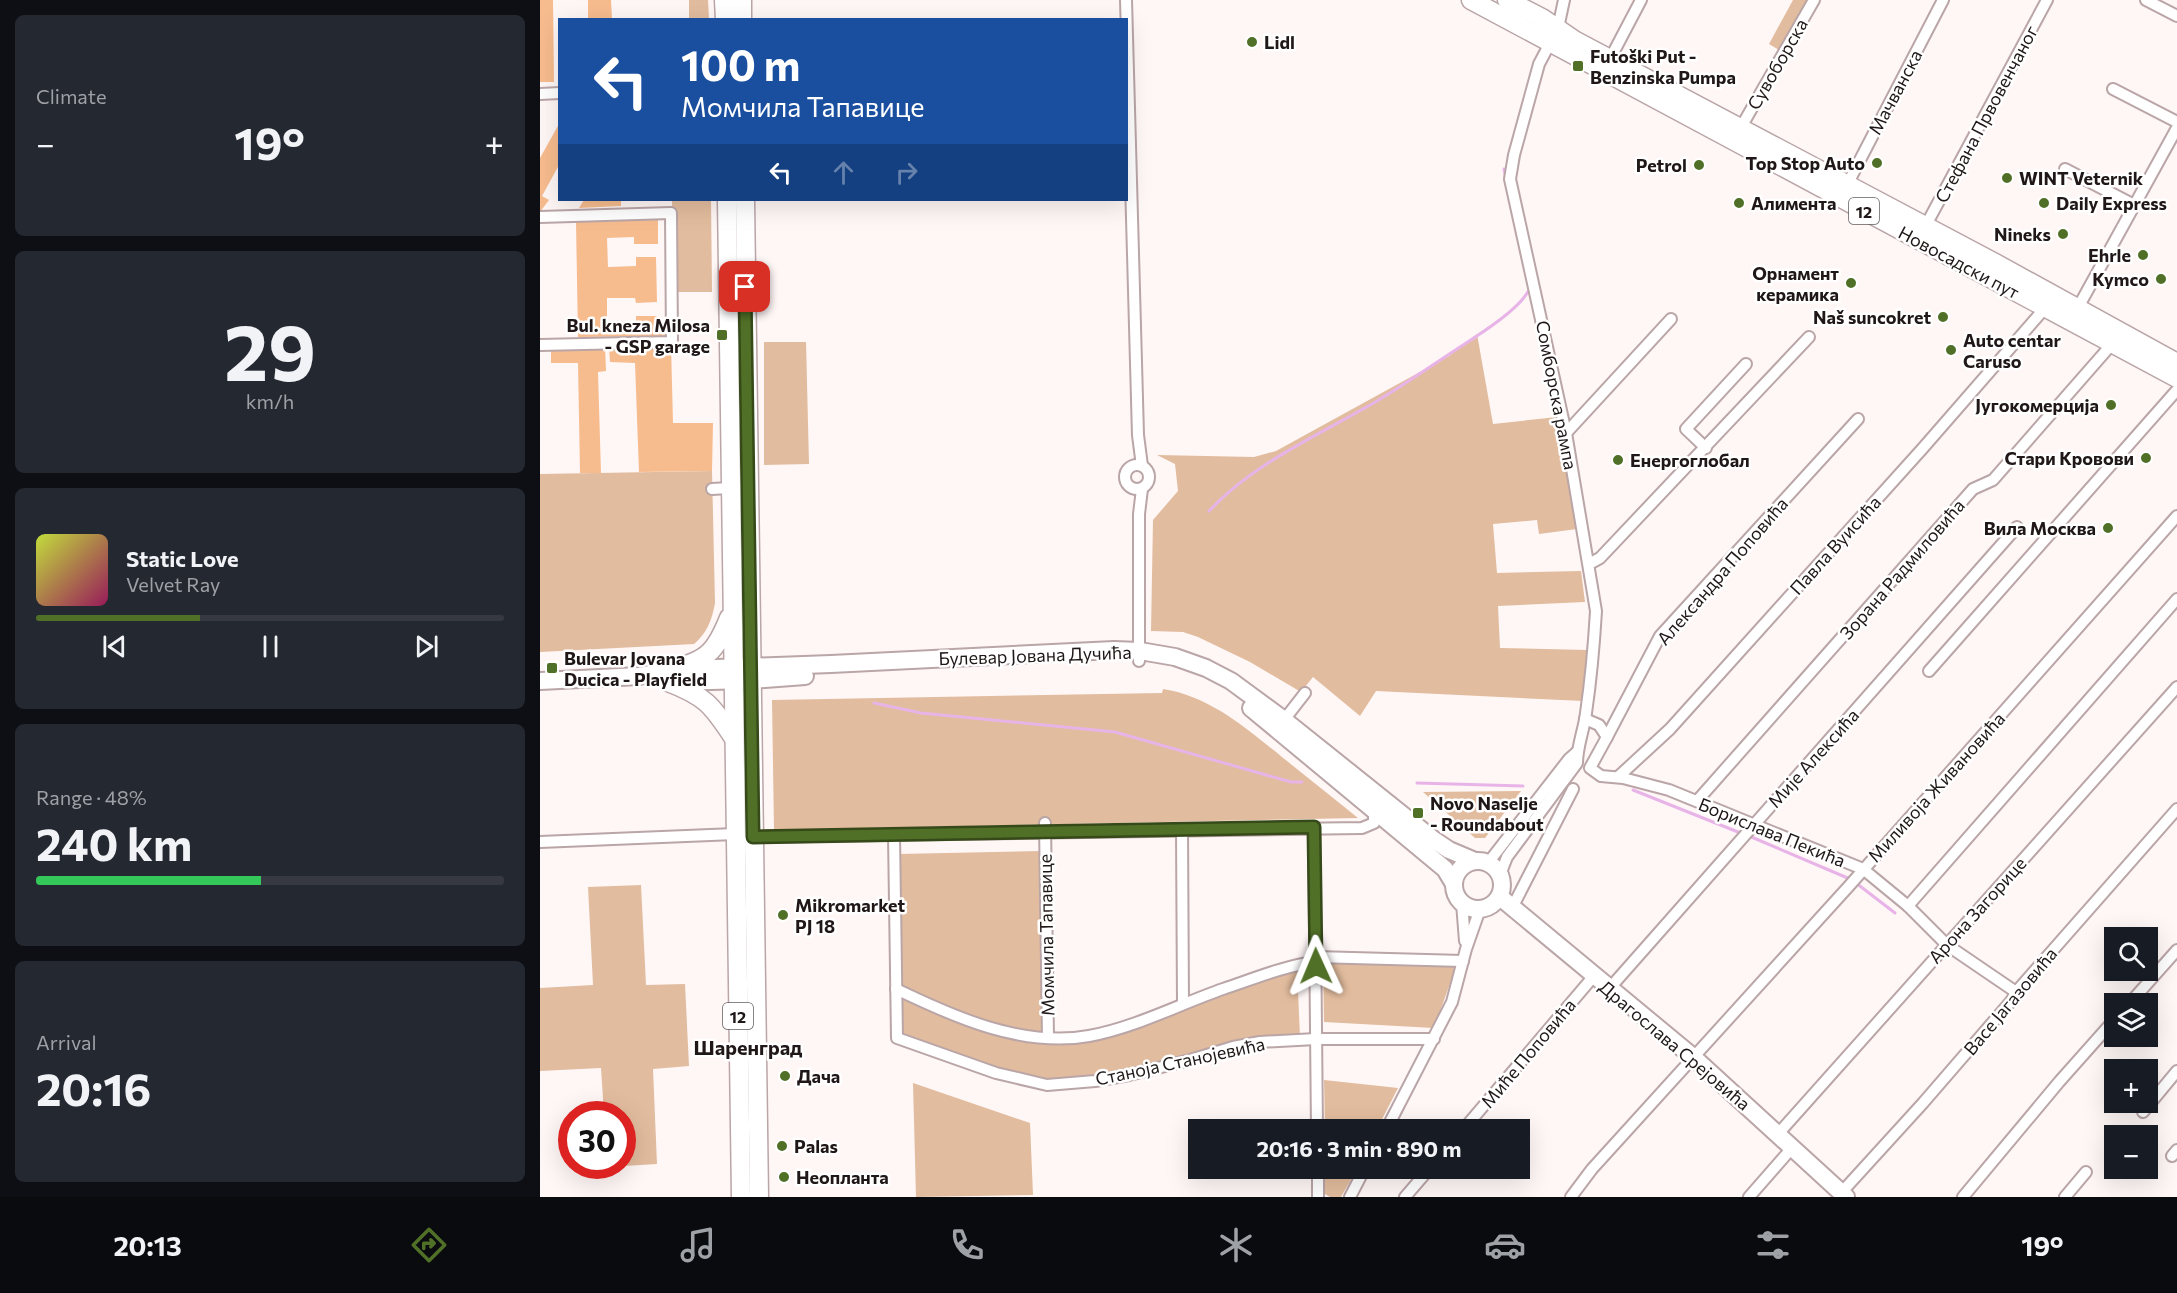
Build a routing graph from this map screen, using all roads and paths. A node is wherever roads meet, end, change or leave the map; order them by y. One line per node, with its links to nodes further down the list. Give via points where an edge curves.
1 (724, 0): 13 (main road)
2 (742, 0): 14 (main road)
3 (1126, 0): 15 (street)
4 (1471, 0): 16 (main road, 12)
5 (1507, 0): 16 (main road, 12)
6 (1564, 0): 16 (street, Сомборска рампа)
7 (1641, 0): 17 (street)
8 (1814, 0): 24 (street, Сувоборска)
9 (1943, 0): 26 (street, Мачванска)
10 (2047, 0): 31 (street, Стефана Првовенчаног)
11 (2146, 0): 12 (street)
12 (2177, 16)
13 (725, 18)
14 (742, 18)
15 (1126, 18)
16 (1554, 36): 17 (main road, Новосадски пут / 12, via 1574,40); 33 (main road, Новосадски пут / 12); 44 (street, Сомборска рампа, via 1539,64 1510,179)
17 (1611, 59): 24 (main road, Новосадски пут / 12)
18 (1128, 72): 46 (street)
19 (2113, 89): 22 (street)
20 (558, 93): 21 (street)
21 (540, 94)
22 (2177, 122)
23 (2177, 128): 29 (street)
24 (1740, 129): 26 (main road, Новосадски пут / 12)
25 (2065, 169): 29 (street)
26 (1847, 185): 31 (main road, Новосадски пут / 12)
27 (727, 201): 32 (main road, 12)
28 (744, 201): 32 (main road, 12)
29 (2134, 205): 34 (street)
30 (540, 217): 38 (street, via 671,213 672,342)
31 (1925, 227): 34 (main road, Новосадски пут / 12)
32 (736, 287): 52 (main road, 12, via 721,488); 55 (main road, 12)
33 (2045, 308): 34 (main road, Новосадски пут / 12); 65 (street, Павла Вуисића, via 1670,729)
34 (2074, 315): 37 (main road, Новосадски пут / 12); 39 (main road, Новосадски пут / 12)
35 (1671, 319): 44 (street)
36 (1809, 337): 45 (street)
37 (2112, 344): 41 (main road, Новосадски пут / 12); 67 (street, Зорана Радмиловића, via 1993,480 1973,489)
38 (540, 345)
39 (2177, 363)
40 (1746, 364): 45 (street, via 1686,429)
41 (2177, 378)
42 (2177, 390): 54 (street)
43 (1858, 419): 62 (street, Александра Поповића, via 1660,636)
44 (1566, 434): 50 (street, Сомборска рампа)
45 (1706, 448): 50 (street, via 1600,558)
46 (1138, 466): 47 (street, via 1150,475 1149,483); 47 (street, via 1127,471 1125,478 1128,486)
47 (1139, 489): 53 (street)
48 (2177, 516): 79 (street, Миливоја Живановића)
49 (2018, 527): 73 (street, Мије Алексића)
50 (1589, 564): 61 (street, Сомборска рампа, via 1596,611)
51 (2177, 600): 83 (street)
52 (732, 610): 55 (main road, 12); 56 (main road, via 718,644 705,658)
53 (1139, 656): 55 (street, Булевар Јована Дучића, via 960,668); 60 (street, Булевар Јована Дучића, via 1174,657 1206,668 1241,687); 69 (street, Булевар Јована Дучића, via 1225,689 1258,713)
54 (1929, 671)
55 (742, 674): 56 (street, Булевар Јована Дучића); 63 (main road, 12); 75 (main road, 12)
56 (670, 676): 57 (street, Булевар Јована Дучића); 63 (main road, via 708,702)
57 (540, 681)
58 (2177, 687): 85 (street, Арона Загорице)
59 (1305, 693): 60 (street)
60 (1284, 720): 77 (street, Булевар Јована Дучића, via 1434,840)
61 (1585, 720): 62 (street, via 1599,725); 64 (street, Сомборска рампа)
62 (1607, 737): 65 (street, Борислава Пекића, via 1590,768 1601,776)
63 (734, 738): 75 (main road, 12)
64 (1577, 752): 77 (street, Сомборска рампа); 78 (street, Сомборска рампа, via 1577,763 1507,857)
65 (1618, 777): 67 (street, Борислава Пекића)
66 (1573, 789): 82 (street)
67 (1697, 801): 73 (street, Борислава Пекића)
68 (2177, 809): 93 (street, Васе Јагазовића)
69 (1371, 817): 70 (street, Момчила Тапавице, via 1362,828); 80 (street, Булевар Јована Дучића, via 1400,831 1445,869)
70 (1314, 827): 72 (street, Момчила Тапавице); 88 (street)
71 (1045, 828): 72 (street, Момчила Тапавице); 74 (street, Момчила Тапавице); 97 (street, Момчила Тапавице)
72 (1182, 829): 95 (street)
73 (1747, 832): 79 (street, Борислава Пекића); 92 (street, Мије Алексића)
74 (894, 835): 75 (street, Момчила Тапавице); 91 (street)
75 (744, 836): 76 (street, Момчила Тапавице); 113 (main road, 12); 114 (main road, 12)
76 (540, 842)
77 (1481, 862): 78 (street); 80 (street, via 1468,863 1458,872)
78 (1500, 875): 82 (street)
79 (1856, 878): 83 (street, Борислава Пекића); 100 (street, Миливоја Живановића)
80 (1454, 884): 81 (street)
81 (1462, 903): 84 (street); 86 (street)
82 (1506, 903): 84 (street); 90 (street, Драгослава Срејовића)
83 (1908, 906): 85 (street, Борислава Пекића)
84 (1480, 909): 86 (street)
85 (1947, 945): 93 (street, Борислава Пекића); 106 (street, Арона Загорице)
86 (1466, 949): 89 (street)
87 (2177, 950): 94 (street)
88 (1315, 960): 89 (street); 95 (street); 98 (street)
89 (1463, 961): 99 (street, via 1452,1002)
90 (1593, 977): 92 (street, Драгослава Срејовића); 105 (street, Миће Поповића)
91 (896, 989): 97 (street, via 944,1012 989,1027); 98 (street, Станоја Станојевића, via 897,1038 996,1073 1047,1085 1095,1081 1260,1042)
92 (1609, 989): 100 (street, Драгослава Срејовића)
93 (2016, 992): 112 (street, Васе Јагазовића, via 1967,1053)
94 (2139, 993)
95 (1183, 1003): 97 (street, via 1130,1025 1088,1036)
96 (2104, 1031): 120 (street)
97 (1048, 1038)
98 (1316, 1039): 99 (street, Станоја Станојевића); 103 (street)
99 (1434, 1039): 104 (street)
100 (1693, 1057): 106 (street, Драгослава Срејовића); 118 (street, Миливоја Живановића)
101 (2177, 1071): 102 (street)
102 (2158, 1094)
103 (1317, 1119)
104 (1392, 1119)
105 (1472, 1119)
106 (1778, 1134): 107 (street, Драгослава Срејовића)
107 (1792, 1148): 112 (street, Драгослава Срејовића); 119 (street)
108 (2086, 1172): 121 (street)
109 (1318, 1179): 115 (street)
110 (1359, 1179): 116 (street)
111 (1421, 1179): 117 (street)
112 (1838, 1194)
113 (741, 1197)
114 (759, 1197)
115 (1318, 1197)
116 (1350, 1197)
117 (1405, 1197)
118 (1570, 1197)
119 (1749, 1197)
120 (1963, 1197)
121 (2065, 1197)

